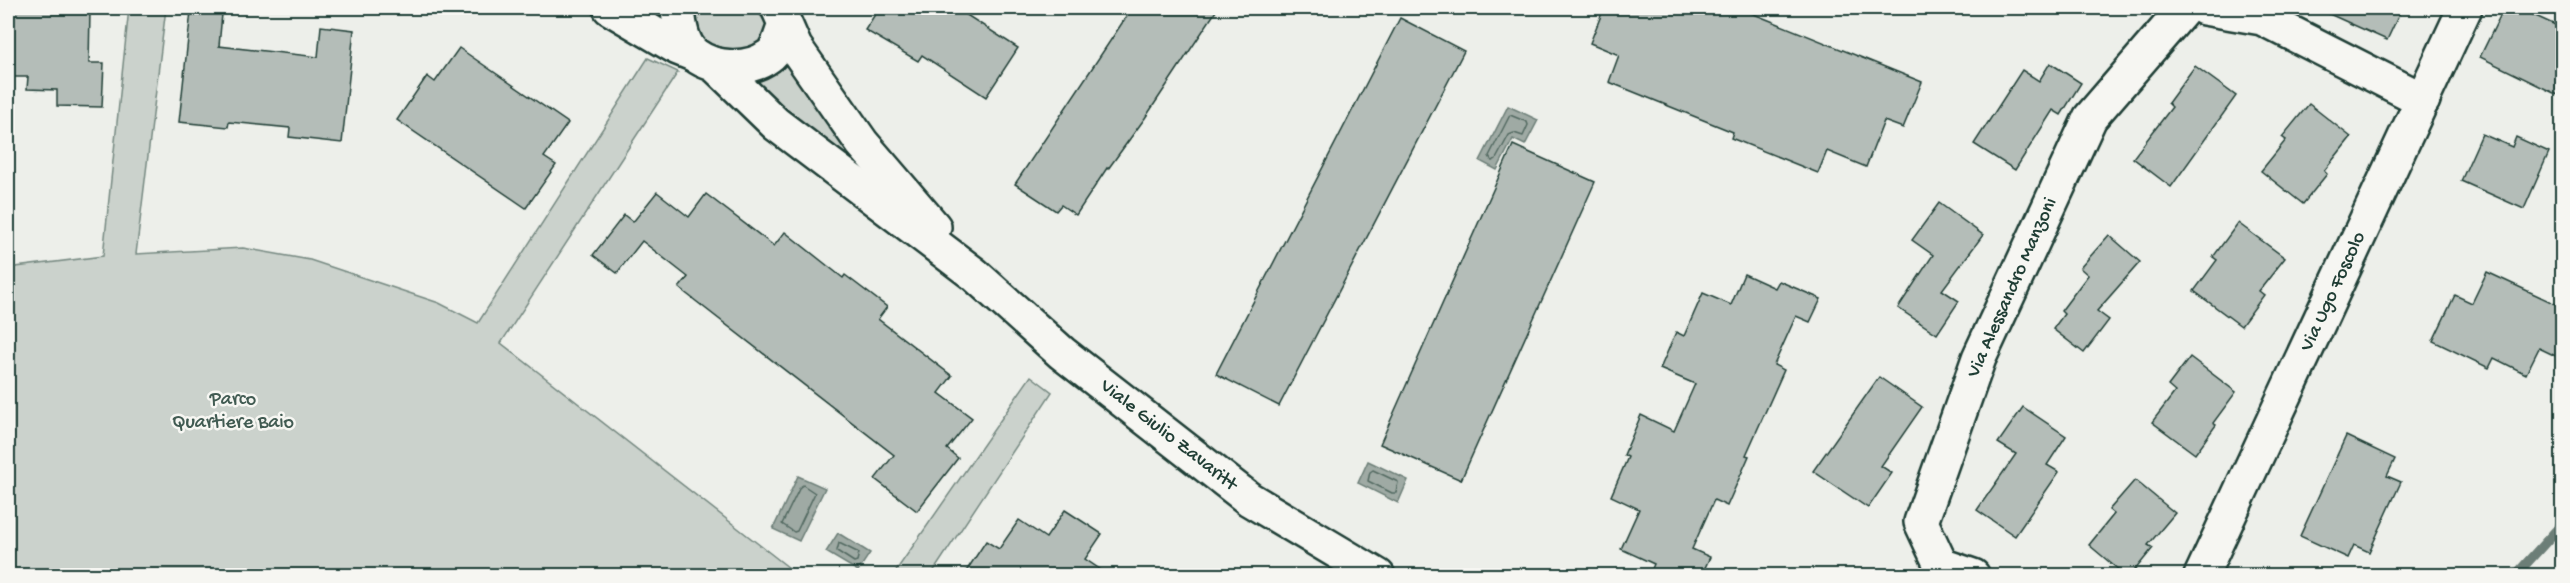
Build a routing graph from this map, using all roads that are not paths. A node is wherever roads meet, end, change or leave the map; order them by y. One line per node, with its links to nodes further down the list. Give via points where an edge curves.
1 (610, 8): 7 (street, Viale Giulio Zavaritt)
2 (678, 8): 7 (street, via 679,29)
3 (2185, 8): 11 (street, Via Alessandro Manzoni, via 2090,118 1979,358 1921,522 1941,565)
4 (2204, 8): 8 (street, via 2262,18)
5 (2465, 8): 8 (street, Via Ugo Foscolo)
6 (781, 13): 7 (street, via 771,55 746,67); 9 (street, Viale Giulio Zavaritt, via 795,47 862,143)
7 (704, 59): 9 (street, Viale Giulio Zavaritt, via 776,124)
8 (2423, 100): 12 (street, Via Ugo Foscolo)
9 (974, 274): 10 (street, Viale Giulio Zavaritt, via 1062,353 1249,499)
10 (1378, 576)
11 (1973, 576)
12 (2201, 576)

